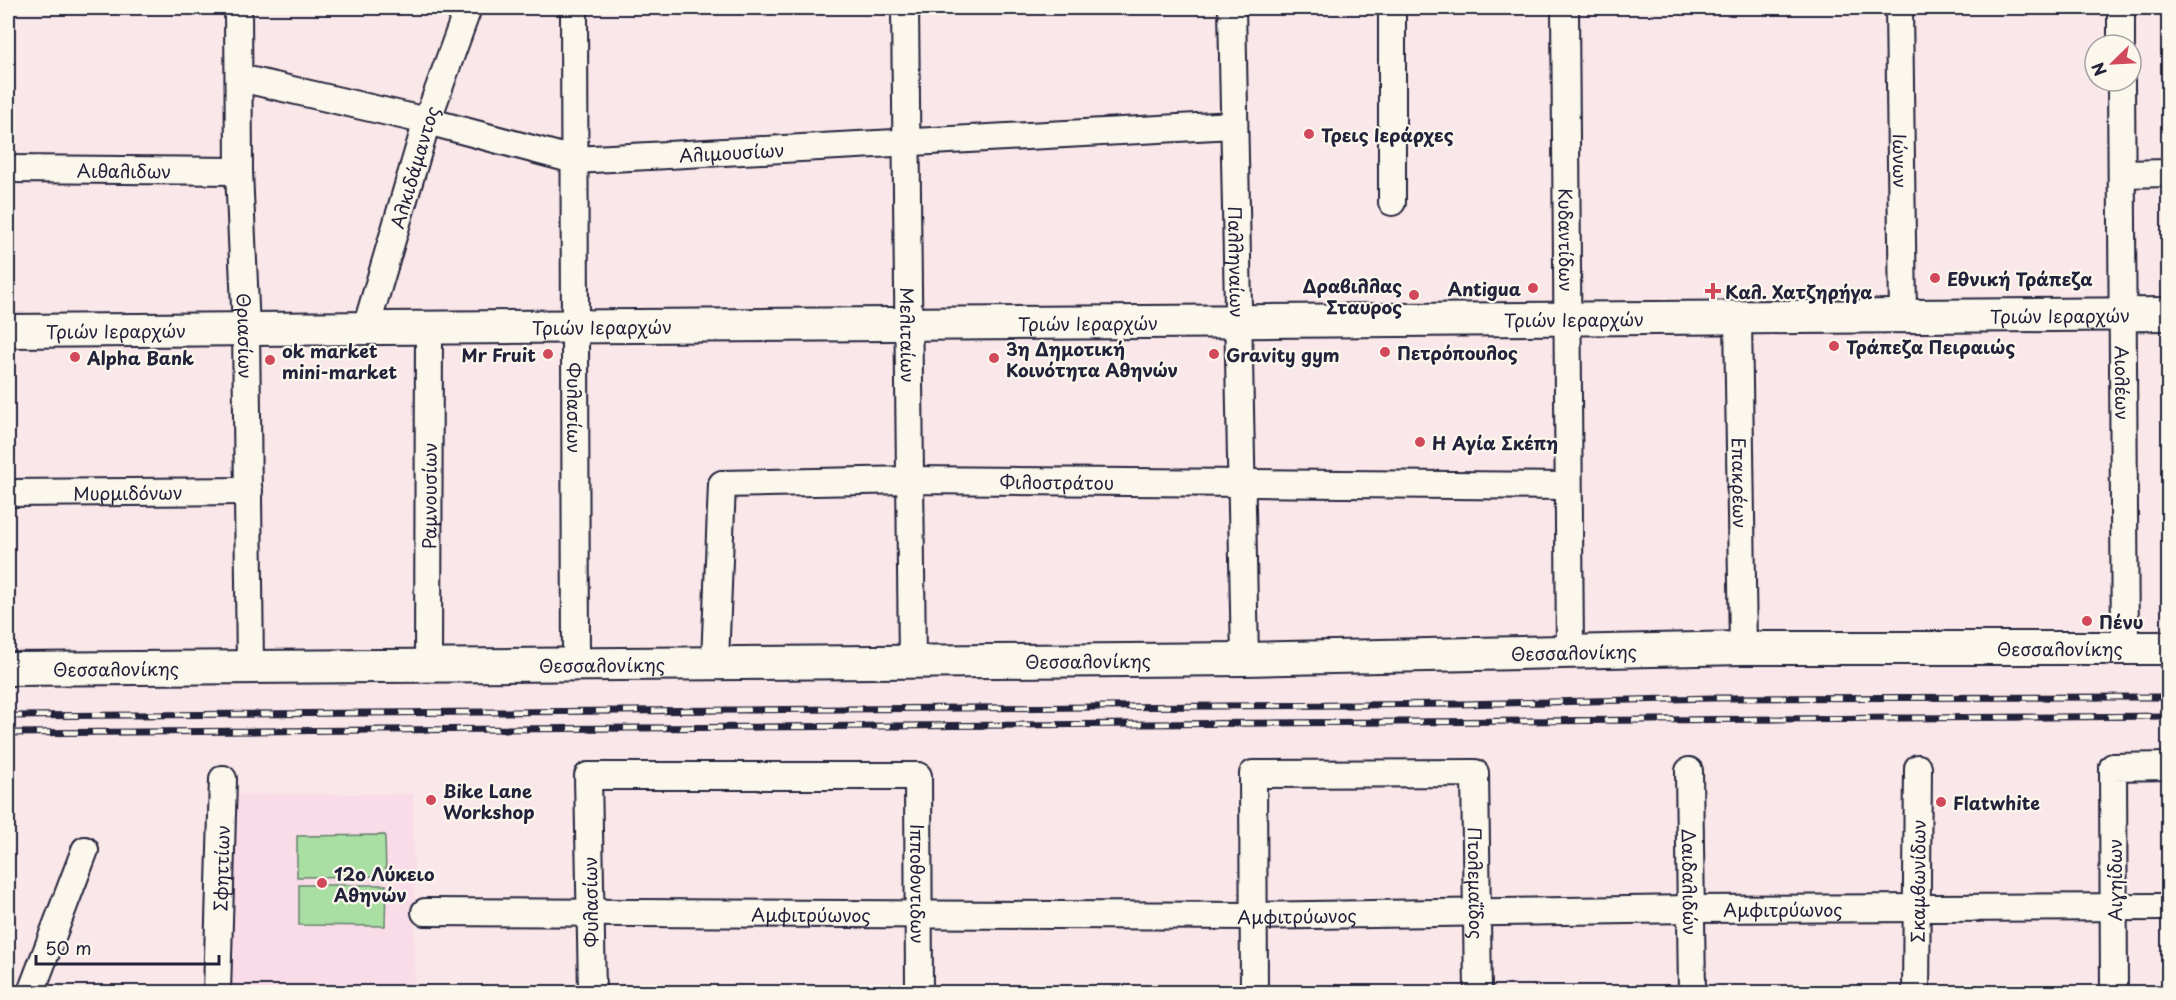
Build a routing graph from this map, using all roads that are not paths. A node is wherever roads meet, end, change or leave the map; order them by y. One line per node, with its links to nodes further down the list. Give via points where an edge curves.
1 (238, 8): 11 (street, Θριασίων)
2 (468, 8): 13 (street, Αλκιδάμαντος)
3 (574, 8): 16 (street, Φυλασίων)
4 (905, 8): 15 (street, Μελιταίων)
5 (1232, 8): 14 (street, Παλληναίων)
6 (1392, 8): 21 (street)
7 (1564, 8): 26 (street, Κυδαντίδων)
8 (1899, 8): 24 (street, Ιώνων)
9 (2121, 8): 10 (street)
10 (2121, 33)
11 (240, 78): 13 (street, Αλιμουσίων); 18 (street, Θριασίων)
12 (2121, 93): 20 (street, Αιολέων)
13 (427, 121): 16 (street, Αλιμουσίων); 31 (street, Αλκιδάμαντος)
14 (1234, 125): 15 (street, Αλιμουσίων); 27 (street, Παλληναίων)
15 (907, 143): 16 (street, Αλιμουσίων); 28 (street, Μελιταίων)
16 (574, 160): 30 (street, Φυλασίων)
17 (8, 169): 18 (street, Αιθαλιδων)
18 (239, 171): 32 (street, Θριασίων)
19 (2169, 173): 20 (street)
20 (2122, 174): 22 (street, Αιολέων)
21 (1392, 202)
22 (2123, 314): 23 (street, Τριών Ιεραρχών); 24 (street, Τριών Ιεραρχών); 39 (street, Αιολέων)
23 (2169, 314)
24 (1903, 316): 25 (street, Τριών Ιεραρχών)
25 (1737, 317): 26 (street, Τριών Ιεραρχών); 40 (street, Επακρέων)
26 (1567, 319): 27 (street, Τριών Ιεραρχών); 36 (street, Κυδαντίδων)
27 (1238, 321): 28 (street, Τριών Ιεραρχών); 35 (street, Παλληναίων)
28 (909, 324): 30 (street, Τριών Ιεραρχών); 34 (street, Μελιταίων)
29 (429, 327): 30 (street, Τριών Ιεραρχών); 31 (street, Τριών Ιεραρχών); 48 (street, Ραμνουσίων)
30 (575, 327): 46 (street, Φυλασίων)
31 (366, 328): 32 (street, Τριών Ιεραρχών)
32 (246, 329): 33 (street, Τριών Ιεραρχών); 37 (street, Θριασίων)
33 (8, 331)
34 (911, 480): 35 (street, Φιλοστράτου); 44 (street, Φιλοστράτου, via 722,484); 45 (street, Μελιταίων)
35 (1241, 484): 36 (street, Φιλοστράτου); 43 (street, Παλληναίων)
36 (1568, 486): 42 (street, Κυδαντίδων)
37 (249, 490): 38 (street, Μυρμιδόνων); 47 (street, Θριασίων)
38 (8, 493)
39 (2125, 647): 40 (street, Θεσσαλονίκης); 41 (street, Θεσσαλονίκης)
40 (1743, 648): 42 (street, Θεσσαλονίκης)
41 (2169, 648)
42 (1570, 653): 43 (street, Θεσσαλονίκης)
43 (1245, 659): 45 (street, Θεσσαλονίκης)
44 (715, 662): 45 (street, Θεσσαλονίκης); 46 (street, Θεσσαλονίκης)
45 (912, 662)
46 (576, 665): 48 (street, Θεσσαλονίκης)
47 (250, 666): 48 (street, Θεσσαλονίκης); 49 (street, Θεσσαλονίκης)
48 (428, 666)
49 (8, 669)
50 (2169, 766): 58 (street, Αιγηίδων, via 2113,767)
51 (1918, 768): 57 (street, Σκαμβωνίδων)
52 (1689, 771): 59 (street, Δαιδαλιδών)
53 (918, 776): 61 (street, Φυλασίων, via 588,776); 63 (street, Ιπποθοντιδων)
54 (223, 779): 66 (street, Σφηττίων)
55 (85, 850): 65 (street)
56 (2169, 907): 58 (street, Αμφιτρύωνος)
57 (1918, 908): 58 (street, Αμφιτρύωνος); 59 (street, Αμφιτρύωνος); 72 (street, Σκαμβωνίδων)
58 (2114, 908): 73 (street, Αιγηίδων)
59 (1691, 909): 62 (street, Αμφιτρύωνος); 71 (street, Δαιδαλιδών)
60 (425, 912): 61 (street, Αμφιτρύωνος)
61 (590, 913): 63 (street, Αμφιτρύωνος); 67 (street, Φυλασίων)
62 (1477, 913): 64 (street, Αμφιτρύωνος); 64 (street, Πτολεμαΐδος, via 1474,773 1253,774); 70 (street, Πτολεμαΐδος)
63 (919, 915): 64 (street, Αμφιτρύωνος); 68 (street, Ιπποθοντιδων)
64 (1253, 916): 69 (street)
65 (30, 993)
66 (218, 993)
67 (592, 993)
68 (919, 993)
69 (1254, 993)
70 (1478, 993)
71 (1692, 993)
72 (1916, 993)
73 (2114, 993)

